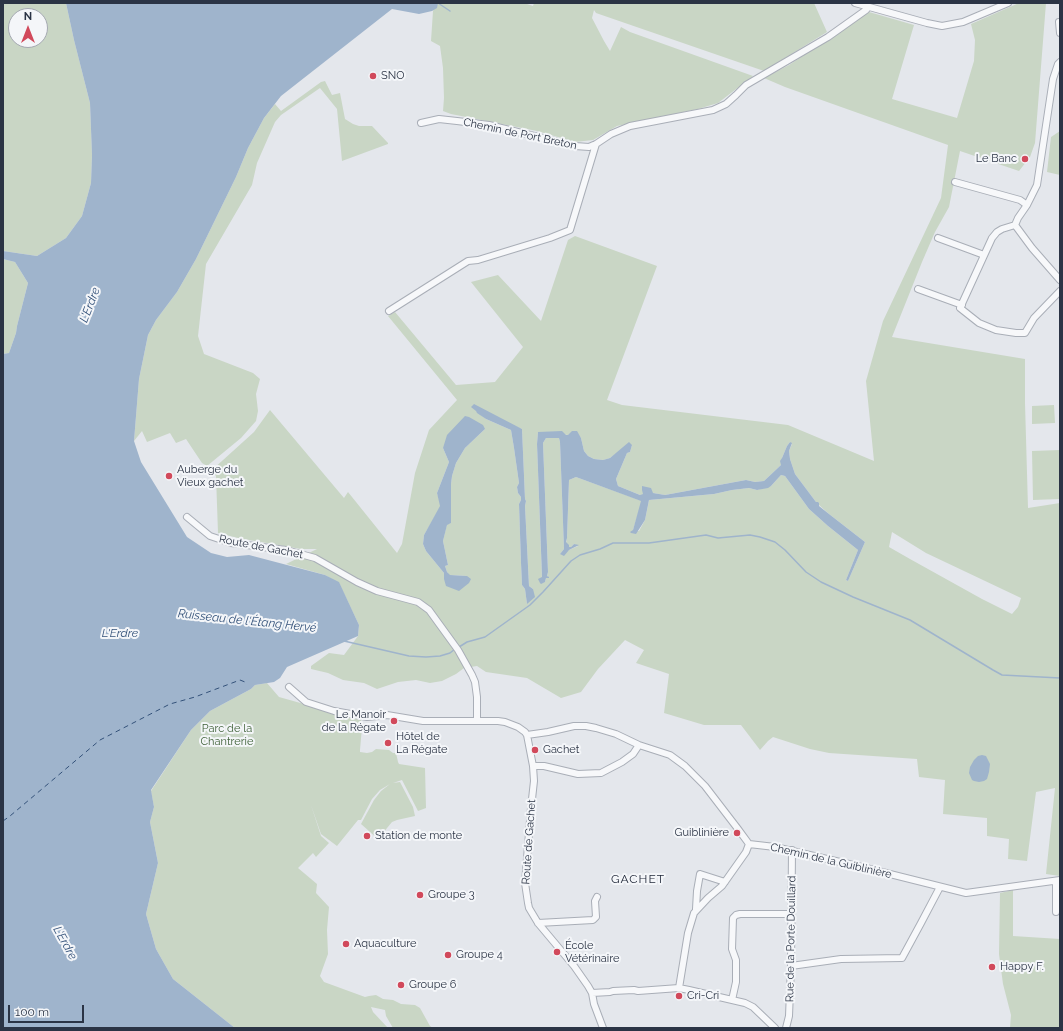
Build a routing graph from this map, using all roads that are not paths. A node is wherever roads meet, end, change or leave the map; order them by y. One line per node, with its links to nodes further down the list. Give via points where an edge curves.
1 (855, 3): 4 (street)
2 (881, 3): 5 (street)
3 (1008, 3): 5 (street, via 963,22 942,26 926,24)
4 (868, 6): 5 (street); 10 (street, Chemin de Port Breton, via 828,37 746,85 726,104 713,110 630,126 610,134)
5 (882, 10)
6 (1059, 22): 7 (street)
7 (1060, 33)
8 (1059, 63): 12 (street, via 1053,79 1037,185)
9 (421, 123): 10 (street, Chemin de Port Breton, via 439,119 456,121 496,127 574,146 589,148)
10 (596, 144): 20 (street, via 570,230 468,261)
11 (955, 182): 12 (street, via 1020,200)
12 (1027, 205): 13 (street)
13 (1015, 225): 15 (street, via 997,232); 16 (street)
14 (938, 238): 15 (street)
15 (984, 255): 19 (street)
16 (1060, 280)
17 (918, 289): 19 (street)
18 (1060, 291): 19 (street, via 1034,318 1025,333 996,330 979,323 960,308)
19 (962, 305)
20 (389, 311)
21 (187, 517): 23 (street, Route de Gachet, via 210,536 315,558 377,591 418,602 429,610 465,662 475,682)
22 (289, 687): 23 (street, via 306,702 366,717 388,715 423,721)
23 (477, 721): 24 (street, via 504,722 523,730)
24 (527, 735): 25 (street, via 586,726 610,732); 26 (street, Route de Gachet)
25 (639, 744): 26 (street, via 633,754 602,773 578,774); 27 (street, via 670,755 685,766 704,786)
26 (533, 766): 36 (street, Route de Gachet, via 534,781 525,883 529,908)
27 (749, 844): 28 (street, Chemin de la Guiblinière); 30 (street)
28 (792, 850): 31 (street, Chemin de la Guiblinière); 35 (street, Rue de la Porte Douillard)
29 (1058, 880): 31 (street, Chemin de la Guiblinière, via 966,893); 34 (street)
30 (725, 882): 33 (street); 33 (street, via 700,874)
31 (940, 887): 37 (street, via 902,958 841,959)
32 (597, 897): 36 (street, via 596,917 593,920)
33 (696, 910): 38 (street, via 688,934)
34 (1056, 912)
35 (791, 914): 37 (street, Rue de la Porte Douillard); 40 (street, via 740,914 733,918 732,949 736,960 736,982)
36 (538, 923): 39 (street, Route de Gachet, via 574,966)
37 (791, 966): 43 (street, Rue de la Porte Douillard, via 789,1016)
38 (679, 988): 39 (street); 40 (street)
39 (592, 993): 41 (street, Route de Gachet)
40 (732, 1000): 42 (street, via 753,1008)
41 (603, 1028)
42 (775, 1028)
43 (786, 1028)

